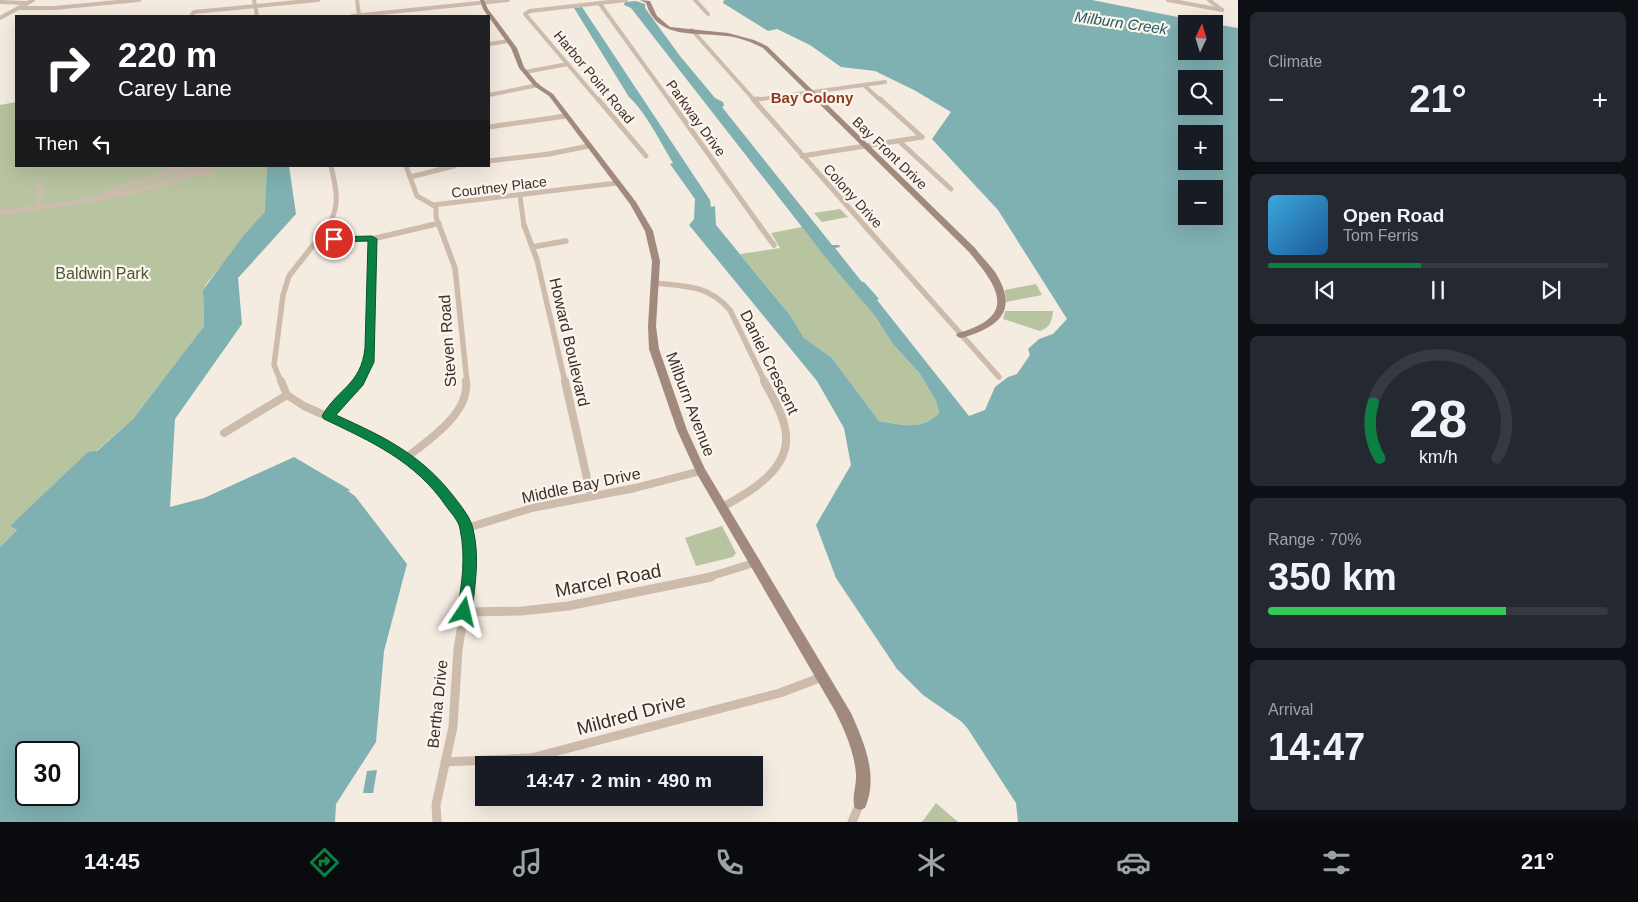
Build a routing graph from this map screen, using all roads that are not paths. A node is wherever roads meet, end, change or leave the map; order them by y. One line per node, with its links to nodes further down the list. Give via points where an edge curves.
1 (32, 0): 14 (street)
2 (139, 0): 17 (street)
3 (254, 0): 16 (street)
4 (318, 0): 16 (street)
5 (357, 0): 21 (street)
6 (508, 0): 12 (street)
7 (626, 0): 15 (street)
8 (642, 0): 26 (main road, Bay Front Drive, via 648,2 649,8 666,27)
9 (696, 0): 18 (street)
10 (1168, 0): 11 (street, via 1222,10)
11 (1209, 0)
12 (483, 1): 22 (street); 23 (main road, Milburn Avenue)
13 (0, 2): 14 (street)
14 (26, 3): 17 (street)
15 (600, 4): 29 (street, Harbor Point Road, via 525,14); 66 (street, Parkway Drive)
16 (255, 6): 19 (street, via 194,12); 20 (street)
17 (18, 8): 24 (street)
18 (708, 14)
19 (192, 15)
20 (257, 15)
21 (359, 15)
22 (367, 15)
23 (489, 15)
24 (0, 18)
25 (492, 22): 27 (main road, Milburn Avenue)
26 (692, 30): 34 (main road, Bay Front Drive, via 730,34 757,43 772,53); 36 (street, Colony Drive)
27 (509, 41): 28 (street); 30 (main road, Milburn Avenue)
28 (490, 44)
29 (568, 64): 30 (street); 42 (street, Harbor Point Road)
30 (525, 72): 32 (main road, Milburn Avenue)
31 (885, 82): 33 (street)
32 (538, 85): 35 (street); 37 (main road, Milburn Avenue)
33 (864, 85): 34 (street); 39 (street, via 922,137)
34 (811, 93): 36 (street); 41 (main road, Bay Front Drive)
35 (490, 94)
36 (754, 100): 43 (street, Colony Drive)
37 (566, 116): 38 (street); 40 (main road, Milburn Avenue)
38 (490, 127)
39 (898, 140): 41 (street); 56 (street)
40 (589, 146): 44 (street); 55 (main road, Milburn Avenue)
41 (865, 146): 43 (street); 69 (main road, Bay Front Drive, via 972,250 994,276 1001,307 996,320 983,330)
42 (646, 156)
43 (802, 156): 69 (street, Colony Drive)
44 (490, 161)
45 (179, 167): 50 (street)
46 (207, 167): 51 (street)
47 (331, 167): 63 (street, via 337,204 333,218)
48 (406, 167): 53 (street, Courtney Place)
49 (450, 167): 53 (street)
50 (169, 172): 51 (street); 59 (street, via 109,192)
51 (197, 172): 52 (street); 59 (street, via 139,191)
52 (212, 175)
53 (410, 177): 58 (street, Courtney Place, via 417,196)
54 (38, 182): 60 (street, via 40,194)
55 (616, 183): 57 (street, Courtney Place); 68 (main road, Milburn Avenue, via 637,209 649,231 656,261)
56 (951, 189)
57 (520, 196): 58 (street, Courtney Place); 67 (street, Howard Boulevard, via 524,226)
58 (433, 205): 62 (street, Steven Road)
59 (43, 206): 60 (street)
60 (36, 207): 61 (street)
61 (0, 213)
62 (439, 223): 64 (street); 74 (street, Steven Road, via 455,268 467,386 453,419)
63 (318, 238): 64 (street); 71 (street, via 295,266 283,295 274,365)
64 (372, 239): 72 (street, via 369,362 359,383)
65 (566, 241): 67 (street)
66 (774, 246)
67 (532, 247): 76 (street, Howard Boulevard)
68 (655, 283): 75 (main road, Milburn Avenue, via 654,349 682,430); 77 (street, Daniel Crescent, via 698,287 723,300 785,426 786,448 776,468 758,487)
69 (961, 335): 70 (street, Colony Drive)
70 (999, 377)
71 (287, 395): 72 (street, Bertha Drive); 73 (street)
72 (328, 416): 74 (street, Bertha Drive, via 382,441)
73 (224, 433)
74 (407, 457): 78 (street, Bertha Drive, via 440,487)
75 (701, 471): 76 (street, Middle Bay Drive); 77 (main road, Milburn Avenue)
76 (591, 496): 78 (street, Middle Bay Drive, via 532,508)
77 (722, 507): 79 (main road, Milburn Avenue)
78 (467, 528): 80 (street, Bertha Drive, via 471,568)
79 (754, 563): 80 (street, Marcel Road, via 714,576 568,606); 81 (main road, Milburn Avenue)
80 (464, 612): 82 (street, Bertha Drive, via 452,727)
81 (822, 677): 82 (street, Mildred Drive, via 780,693 531,758); 83 (main road, Milburn Avenue, via 840,706 861,752 865,780)
82 (445, 762): 84 (street, Bertha Drive, via 436,805)
83 (860, 803): 85 (street)
84 (437, 822)
85 (852, 822)

